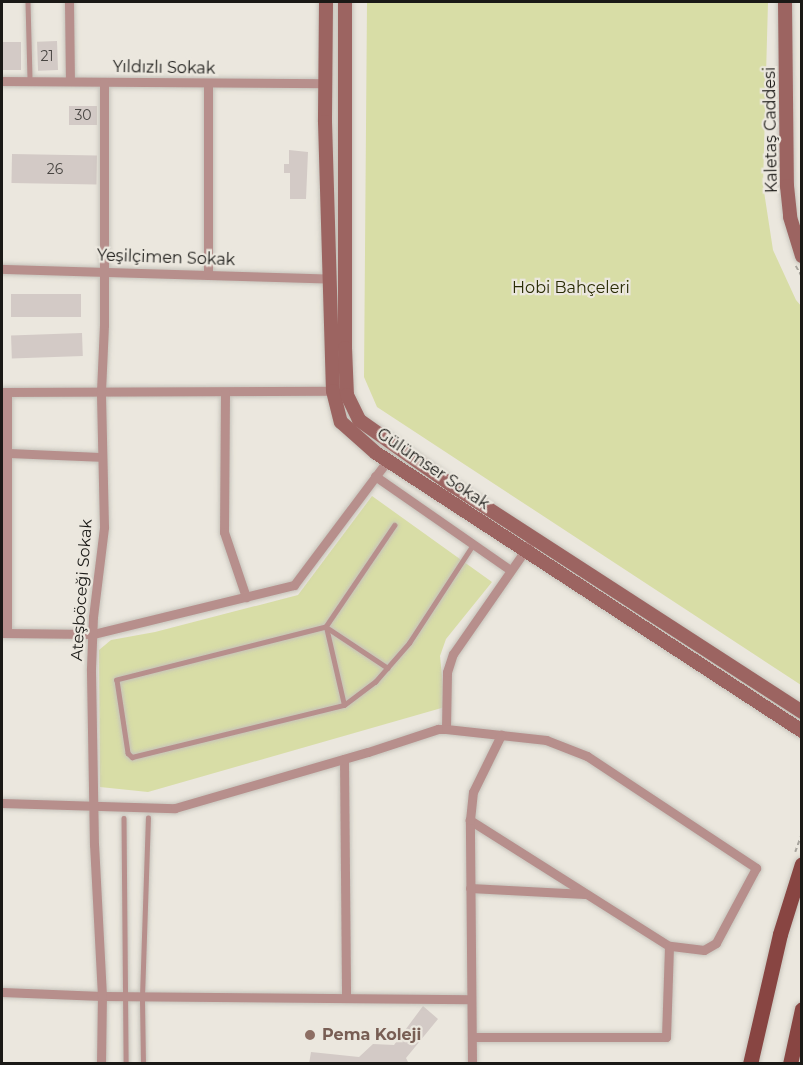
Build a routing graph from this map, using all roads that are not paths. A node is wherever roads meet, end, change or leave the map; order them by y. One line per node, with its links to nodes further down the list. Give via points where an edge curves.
1 (28, 2): 7 (lane)
2 (69, 2): 8 (street)
3 (326, 2): 10 (street, Gülümser Sokak)
4 (345, 2): 26 (street, via 347,395 359,420)
5 (785, 2): 12 (street, Kaletaş Caddesi, via 787,186 790,217)
6 (2, 81): 7 (street, Yıldızlı Sokak)
7 (30, 81): 8 (street, Yıldızlı Sokak)
8 (70, 81): 9 (street, Yıldızlı Sokak)
9 (104, 82): 11 (street, Yıldızlı Sokak); 14 (street, Ateşböceği Sokak)
10 (325, 83): 11 (street, Yıldızlı Sokak); 16 (street, Gülümser Sokak)
11 (208, 84): 15 (street)
12 (801, 256)
13 (2, 269): 14 (street, Yeşilçimen Sokak)
14 (102, 270): 15 (street, Yeşilçimen Sokak); 17 (street, Ateşböceği Sokak)
15 (208, 274): 16 (street, Yeşilçimen Sokak)
16 (330, 279): 18 (street, Gülümser Sokak)
17 (100, 391): 19 (street); 20 (street); 22 (street, Ateşböceği Sokak)
18 (333, 391): 20 (street); 23 (street, Gülümser Sokak, via 341,422)
19 (4, 392): 21 (street)
20 (225, 392): 30 (street, via 224,532)
21 (6, 453): 22 (street); 32 (street)
22 (101, 457): 33 (street, Ateşböceği Sokak, via 104,527)
23 (387, 461): 24 (street); 28 (street, Gülümser Sokak)
24 (375, 476): 27 (street); 30 (street, via 294,585)
25 (395, 525): 31 (lane)
26 (533, 539): 28 (street); 36 (street)
27 (473, 545): 29 (street); 34 (lane, via 409,643)
28 (524, 550): 29 (street); 38 (street, Gülümser Sokak)
29 (510, 570): 37 (street, via 453,654 447,672)
30 (246, 597): 33 (street)
31 (326, 627): 34 (lane); 35 (lane); 35 (lane, via 117,680 128,753 132,757)
32 (4, 633): 33 (street)
33 (93, 634): 42 (street, Ateşböceği Sokak)
34 (387, 668): 35 (lane)
35 (344, 705)
36 (801, 712)
37 (446, 729): 39 (street); 40 (street)
38 (801, 731)
39 (501, 735): 45 (street, via 473,792); 49 (street, via 546,740 587,756 756,868 716,943 704,950)
40 (344, 759): 42 (street, via 175,808); 54 (street)
41 (2, 802): 42 (street)
42 (93, 803): 51 (street, Ateşböceği Sokak)
43 (124, 818): 52 (lane)
44 (148, 818): 53 (lane)
45 (470, 820): 47 (street); 48 (street)
46 (801, 864): 62 (main road, via 780,934)
47 (470, 888): 48 (street); 55 (street)
48 (587, 894): 49 (street)
49 (669, 946): 57 (street, via 666,1037)
50 (2, 993): 51 (street)
51 (102, 996): 52 (street); 58 (street, Ateşböceği Sokak)
52 (125, 997): 53 (street); 59 (lane)
53 (142, 997): 54 (street); 60 (lane)
54 (346, 998): 55 (street)
55 (471, 999): 57 (street)
56 (801, 1009): 63 (main road)
57 (472, 1037): 61 (street)
58 (101, 1064)
59 (126, 1064)
60 (143, 1064)
61 (472, 1064)
62 (750, 1064)
63 (790, 1064)

